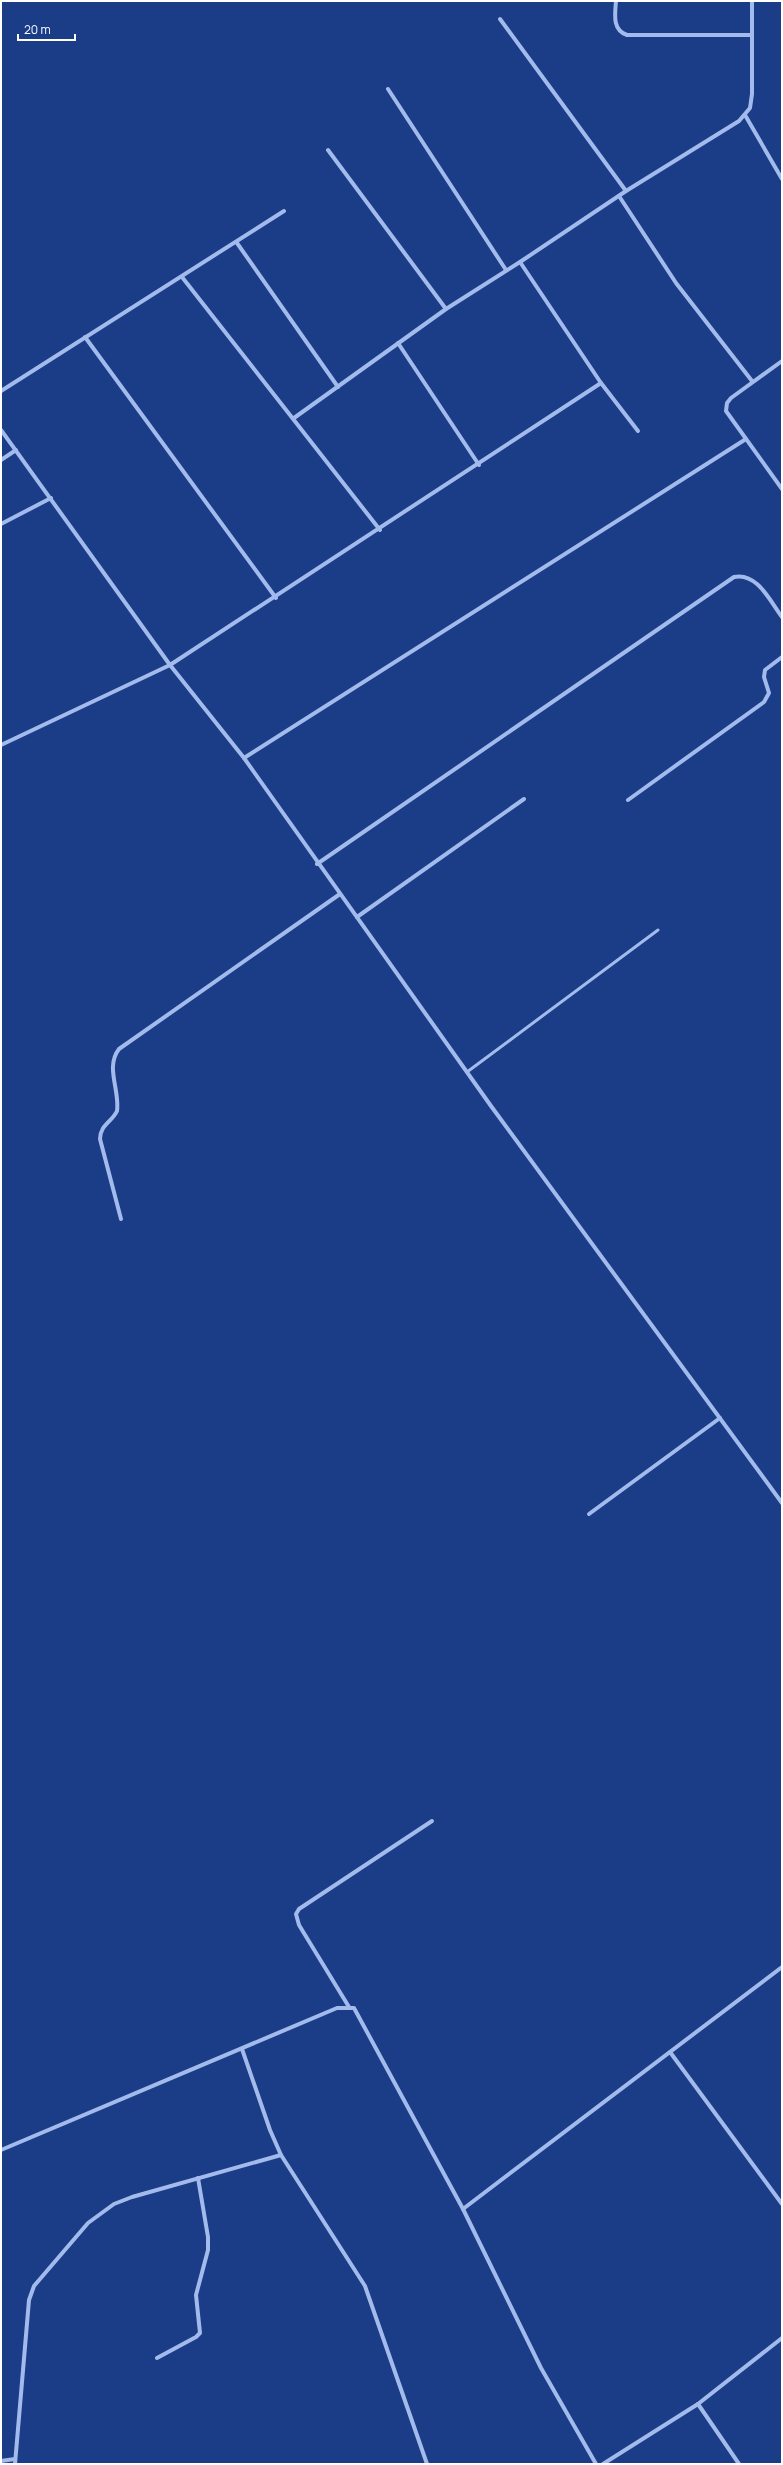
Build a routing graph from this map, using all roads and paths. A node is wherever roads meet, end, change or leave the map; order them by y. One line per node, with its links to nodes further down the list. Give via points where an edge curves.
1 (616, 1): 4 (street, via 617,28 620,33 627,35)
2 (752, 1): 4 (street)
3 (500, 19): 9 (street)
4 (752, 35): 6 (street, via 752,94 750,108)
5 (388, 89): 14 (street)
6 (745, 115): 8 (street); 9 (street)
7 (328, 150): 16 (street)
8 (782, 179)
9 (626, 191): 10 (street)
10 (619, 196): 13 (street); 20 (street, via 676,283)
11 (284, 211): 12 (street)
12 (237, 243): 15 (street); 22 (street)
13 (520, 262): 14 (street); 21 (street)
14 (506, 270): 16 (street)
15 (182, 277): 17 (street); 24 (street)
16 (446, 309): 18 (street)
17 (85, 337): 23 (street); 35 (street)
18 (398, 343): 22 (street); 30 (street)
19 (782, 361): 20 (street)
20 (752, 381): 27 (street, via 731,398 726,411)
21 (601, 383): 26 (street); 30 (street)
22 (338, 387): 24 (street)
23 (1, 391)
24 (294, 418): 34 (street)
25 (1, 430): 28 (street)
26 (638, 431)
27 (746, 439): 31 (street); 40 (street)
28 (16, 450): 29 (street); 32 (street)
29 (1, 460)
30 (479, 464): 34 (street)
31 (782, 489)
32 (51, 498): 33 (street); 38 (street)
33 (1, 524)
34 (380, 530): 35 (street)
35 (276, 598): 38 (street)
36 (782, 617): 43 (street, via 756,582 742,576 734,577)
37 (782, 657): 42 (street, via 765,670 764,677 769,693 764,702)
38 (170, 665): 39 (street); 40 (street)
39 (1, 745)
40 (244, 758): 43 (street)
41 (524, 799): 45 (street)
42 (628, 800)
43 (317, 864): 44 (street)
44 (340, 894): 45 (street); 48 (street, via 115,1054 112,1064 117,1111 114,1118 102,1127 100,1139)
45 (357, 917): 47 (street)
46 (658, 930): 47 (lane)
47 (466, 1072): 49 (street)
48 (121, 1219)
49 (720, 1418): 50 (street); 51 (street)
50 (782, 1504)
51 (589, 1514)
52 (432, 1821): 54 (street, via 299,1909 296,1914 299,1925)
53 (782, 1967): 56 (street)
54 (349, 2007): 55 (street, via 337,2008); 61 (street, via 358,2013)
55 (242, 2049): 57 (street); 58 (street)
56 (670, 2052): 60 (street); 61 (street)
57 (1, 2150)
58 (281, 2155): 59 (street); 68 (street, via 364,2286)
59 (198, 2178): 63 (street, via 208,2237 208,2250 196,2295 200,2333); 65 (street, via 114,2204 88,2223 34,2286 29,2300)
60 (782, 2204)
61 (463, 2209): 69 (street, via 541,2368)
62 (782, 2338): 64 (street)
63 (156, 2358)
64 (698, 2404): 70 (street); 71 (street)
65 (15, 2459): 66 (street); 67 (street)
66 (1, 2461)
67 (15, 2464)
68 (427, 2464)
69 (596, 2464)
70 (603, 2464)
71 (739, 2464)

